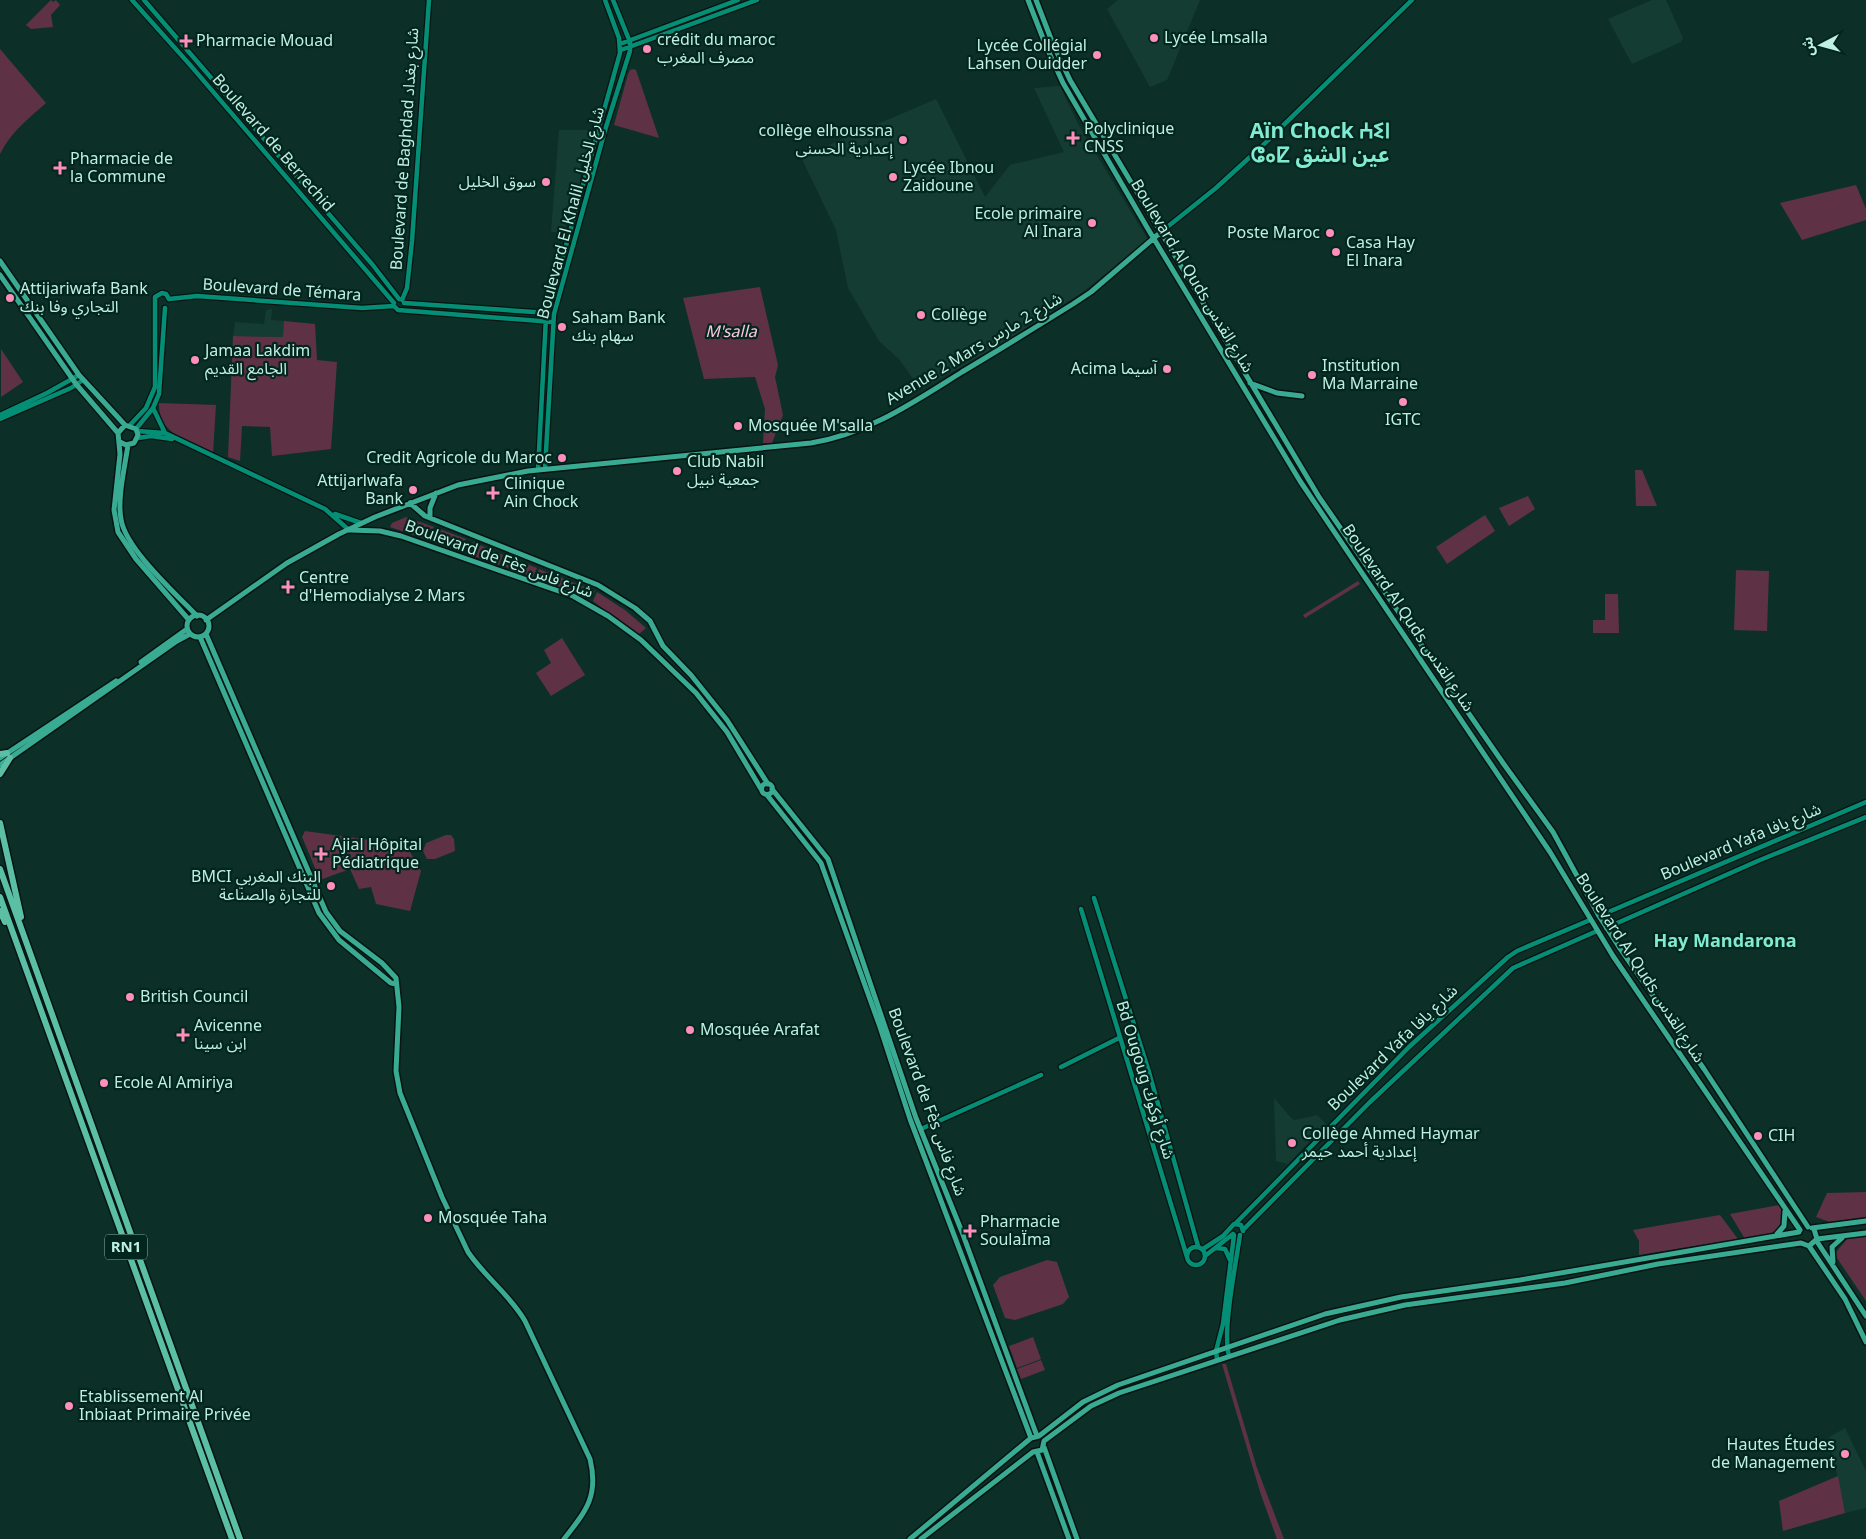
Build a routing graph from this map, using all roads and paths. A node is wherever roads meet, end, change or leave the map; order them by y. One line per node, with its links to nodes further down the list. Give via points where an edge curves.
1 (132, 0): 20 (street, Boulevard de Berrechid)
2 (144, 0): 19 (street, Boulevard de Berrechid)
3 (429, 0): 19 (street, Boulevard de Baghdad شارع بغداد, via 412,241 407,288)
4 (605, 0): 11 (street, Boulevard El Khalil شارع الخليل)
5 (613, 0): 12 (street)
6 (738, 0): 12 (street)
7 (757, 0): 12 (street)
8 (1028, 0): 15 (main road, Boulevard Al Quds شارع القدس, via 1058,72)
9 (1036, 0): 14 (main road, Boulevard Al Quds شارع القدس, via 1070,80)
10 (1412, 0): 14 (street, Avenue 2 Mars شارع 2 مارس, via 1256,152)
11 (620, 44): 12 (street); 13 (street, Boulevard El Khalil شارع الخليل)
12 (630, 44): 13 (street); 25 (street, Boulevard El Khalil شارع الخليل)
13 (621, 50): 24 (street, Boulevard El Khalil شارع الخليل)
14 (1161, 232): 15 (main road, Avenue 2 Mars شارع 2 مارس); 31 (main road, Boulevard Al Quds شارع القدس)
15 (1154, 238): 45 (main road, Avenue 2 Mars شارع 2 مارس, via 1073,304 900,411 852,433 805,444); 76 (main road, Boulevard Al Quds شارع القدس, via 1300,481 1550,852)
16 (0, 260): 28 (main road)
17 (0, 275): 29 (main road)
18 (169, 299): 20 (street, Boulevard de Témara, via 197,296 366,308); 21 (street, via 166,294 158,293 154,300); 22 (street)
19 (402, 301): 20 (street); 23 (street, Boulevard de Baghdad شارع بغداد); 24 (street)
20 (394, 305): 23 (street, via 396,310)
21 (157, 306): 22 (street); 37 (street, via 155,387 146,408)
22 (164, 308): 34 (street, via 161,379)
23 (402, 310): 26 (street)
24 (547, 313): 25 (street); 26 (street, Boulevard El Khalil شارع الخليل)
25 (554, 314): 27 (street, Boulevard El Khalil شارع الخليل)
26 (545, 321): 27 (street); 46 (street, Boulevard El Khalil شارع الخليل)
27 (553, 322): 45 (street, Boulevard El Khalil شارع الخليل)
28 (79, 374): 29 (street); 30 (main road)
29 (73, 379): 32 (main road); 35 (street)
30 (83, 380): 32 (street); 37 (main road)
31 (1250, 382): 33 (main road, via 1277,392); 75 (main road, Boulevard Al Quds شارع القدس, via 1320,497 1554,832)
32 (76, 384): 36 (street); 39 (main road)
33 (1302, 396)
34 (153, 408): 38 (street); 40 (street)
35 (0, 415)
36 (0, 420)
37 (127, 425): 38 (main road); 39 (main road)
38 (136, 430): 40 (street); 41 (main road)
39 (118, 433): 43 (main road)
40 (165, 433): 42 (street)
41 (138, 438): 42 (street, via 151,436); 44 (main road)
42 (176, 440): 49 (street)
43 (120, 442): 44 (main road); 54 (main road, via 114,510 121,539)
44 (128, 445): 53 (main road, via 120,513 124,532 132,546)
45 (546, 469): 46 (main road, Avenue 2 Mars شارع 2 مارس)
46 (538, 470): 47 (main road, Avenue 2 Mars شارع 2 مارس, via 474,481)
47 (436, 493): 48 (main road, Avenue 2 Mars شارع 2 مارس); 50 (main road)
48 (410, 503): 50 (main road, Boulevard de Fès شارع فاس); 51 (main road, Avenue 2 Mars شارع 2 مارس)
49 (332, 513): 51 (street); 52 (street)
50 (430, 518): 63 (main road, Boulevard de Fès شارع فاس, via 598,585 635,608 650,621 662,646 728,720)
51 (361, 523): 52 (main road, Avenue 2 Mars شارع 2 مارس)
52 (349, 530): 55 (main road, Avenue 2 Mars شارع 2 مارس, via 287,563); 64 (main road, Boulevard de Fès شارع فاس, via 380,531 401,536 544,586 602,612 641,640 684,680 726,732)
53 (197, 616): 54 (main road); 55 (main road)
54 (189, 620): 56 (main road)
55 (206, 620): 57 (main road, via 209,625)
56 (189, 632): 58 (main road); 59 (main road)
57 (206, 634): 58 (main road); 81 (main road, via 326,912 348,938 388,969 396,978)
58 (200, 637): 81 (main road, via 319,913 340,940 390,983)
59 (6, 755): 60 (main road); 61 (main road); 62 (highway)
60 (0, 758)
61 (0, 765)
62 (0, 774)
63 (768, 784): 64 (main road); 65 (main road)
64 (761, 789): 66 (main road)
65 (772, 789): 66 (main road); 85 (main road, Boulevard de Fès شارع فاس, via 828,859)
66 (767, 795): 114 (main road, Boulevard de Fès شارع فاس, via 821,863 912,1126 954,1230)
67 (1866, 802): 75 (street, Boulevard Yafa شارع يافا)
68 (1866, 818): 77 (street, Boulevard Yafa شارع يافا)
69 (0, 823): 79 (highway)
70 (0, 869): 79 (highway, RN1)
71 (0, 897): 80 (highway, RN1)
72 (1094, 898): 99 (street, Bd Ougoug شارع أوكوك, via 1149,1072)
73 (1082, 908): 82 (street, Bd Ougoug شارع أوكوك)
74 (0, 911): 80 (highway)
75 (1599, 916): 77 (main road, Boulevard Al Quds شارع القدس)
76 (1590, 920): 78 (main road, Boulevard Al Quds شارع القدس); 88 (street, Boulevard Yafa شارع يافا, via 1508,957 1409,1048)
77 (1606, 928): 89 (main road, Boulevard Al Quds شارع القدس)
78 (1597, 932): 86 (main road, Boulevard Al Quds شارع القدس); 92 (street, Boulevard Yafa شارع يافا, via 1513,968 1370,1102)
79 (26, 942): 118 (highway, RN1)
80 (21, 955): 117 (highway, RN1)
81 (396, 984): 119 (main road, via 399,1007 396,1071 412,1125 468,1252 526,1321 590,1458 593,1494 586,1511)
82 (1119, 1038): 83 (street); 104 (street, Bd Ougoug شارع أوكوك)
83 (1061, 1067)
84 (1041, 1075): 85 (street)
85 (921, 1129): 113 (main road, Boulevard de Fès شارع فاس)
86 (1784, 1208): 91 (main road, Boulevard Al Quds شارع القدس); 95 (main road, via 1784,1226)
87 (1866, 1222): 90 (main road)
88 (1235, 1224): 92 (street, via 1241,1225); 93 (street, Boulevard Yafa شارع يافا)
89 (1808, 1227): 90 (main road); 91 (main road)
90 (1814, 1229): 97 (main road)
91 (1799, 1231): 95 (main road); 98 (main road)
92 (1241, 1232): 93 (street); 109 (street)
93 (1232, 1233): 101 (street); 102 (street); 105 (street)
94 (1866, 1233): 96 (main road)
95 (1774, 1236): 109 (main road, via 1377,1302 1307,1320)
96 (1846, 1236): 97 (main road); 106 (main road, via 1832,1247)
97 (1816, 1240): 100 (main road); 106 (main road)
98 (1801, 1243): 100 (main road); 111 (main road, via 1380,1310 1314,1327)
99 (1198, 1246): 102 (street); 104 (street, via 1190,1249)
100 (1809, 1246): 108 (main road, via 1845,1299)
101 (1216, 1248): 103 (street); 105 (street, via 1225,1250)
102 (1203, 1249): 103 (street)
103 (1206, 1256): 104 (street, via 1202,1263 1196,1265)
104 (1187, 1258)
105 (1230, 1261): 110 (street, via 1224,1324)
106 (1835, 1269): 107 (main road)
107 (1866, 1316)
108 (1866, 1342)
109 (1227, 1347): 110 (main road); 111 (street)
110 (1216, 1351): 112 (street); 113 (main road, via 1095,1394)
111 (1230, 1356): 112 (main road)
112 (1217, 1359): 115 (main road, via 1102,1400)
113 (1038, 1436): 114 (main road); 115 (main road)
114 (1030, 1440): 116 (main road, Boulevard de Fès شارع فاس, via 1029,1448); 120 (main road)
115 (1044, 1444): 116 (main road); 123 (main road)
116 (1035, 1452): 121 (main road); 122 (main road)
117 (232, 1539)
118 (240, 1539)
119 (564, 1539)
120 (910, 1539)
121 (921, 1539)
122 (1069, 1539)
123 (1077, 1539)

